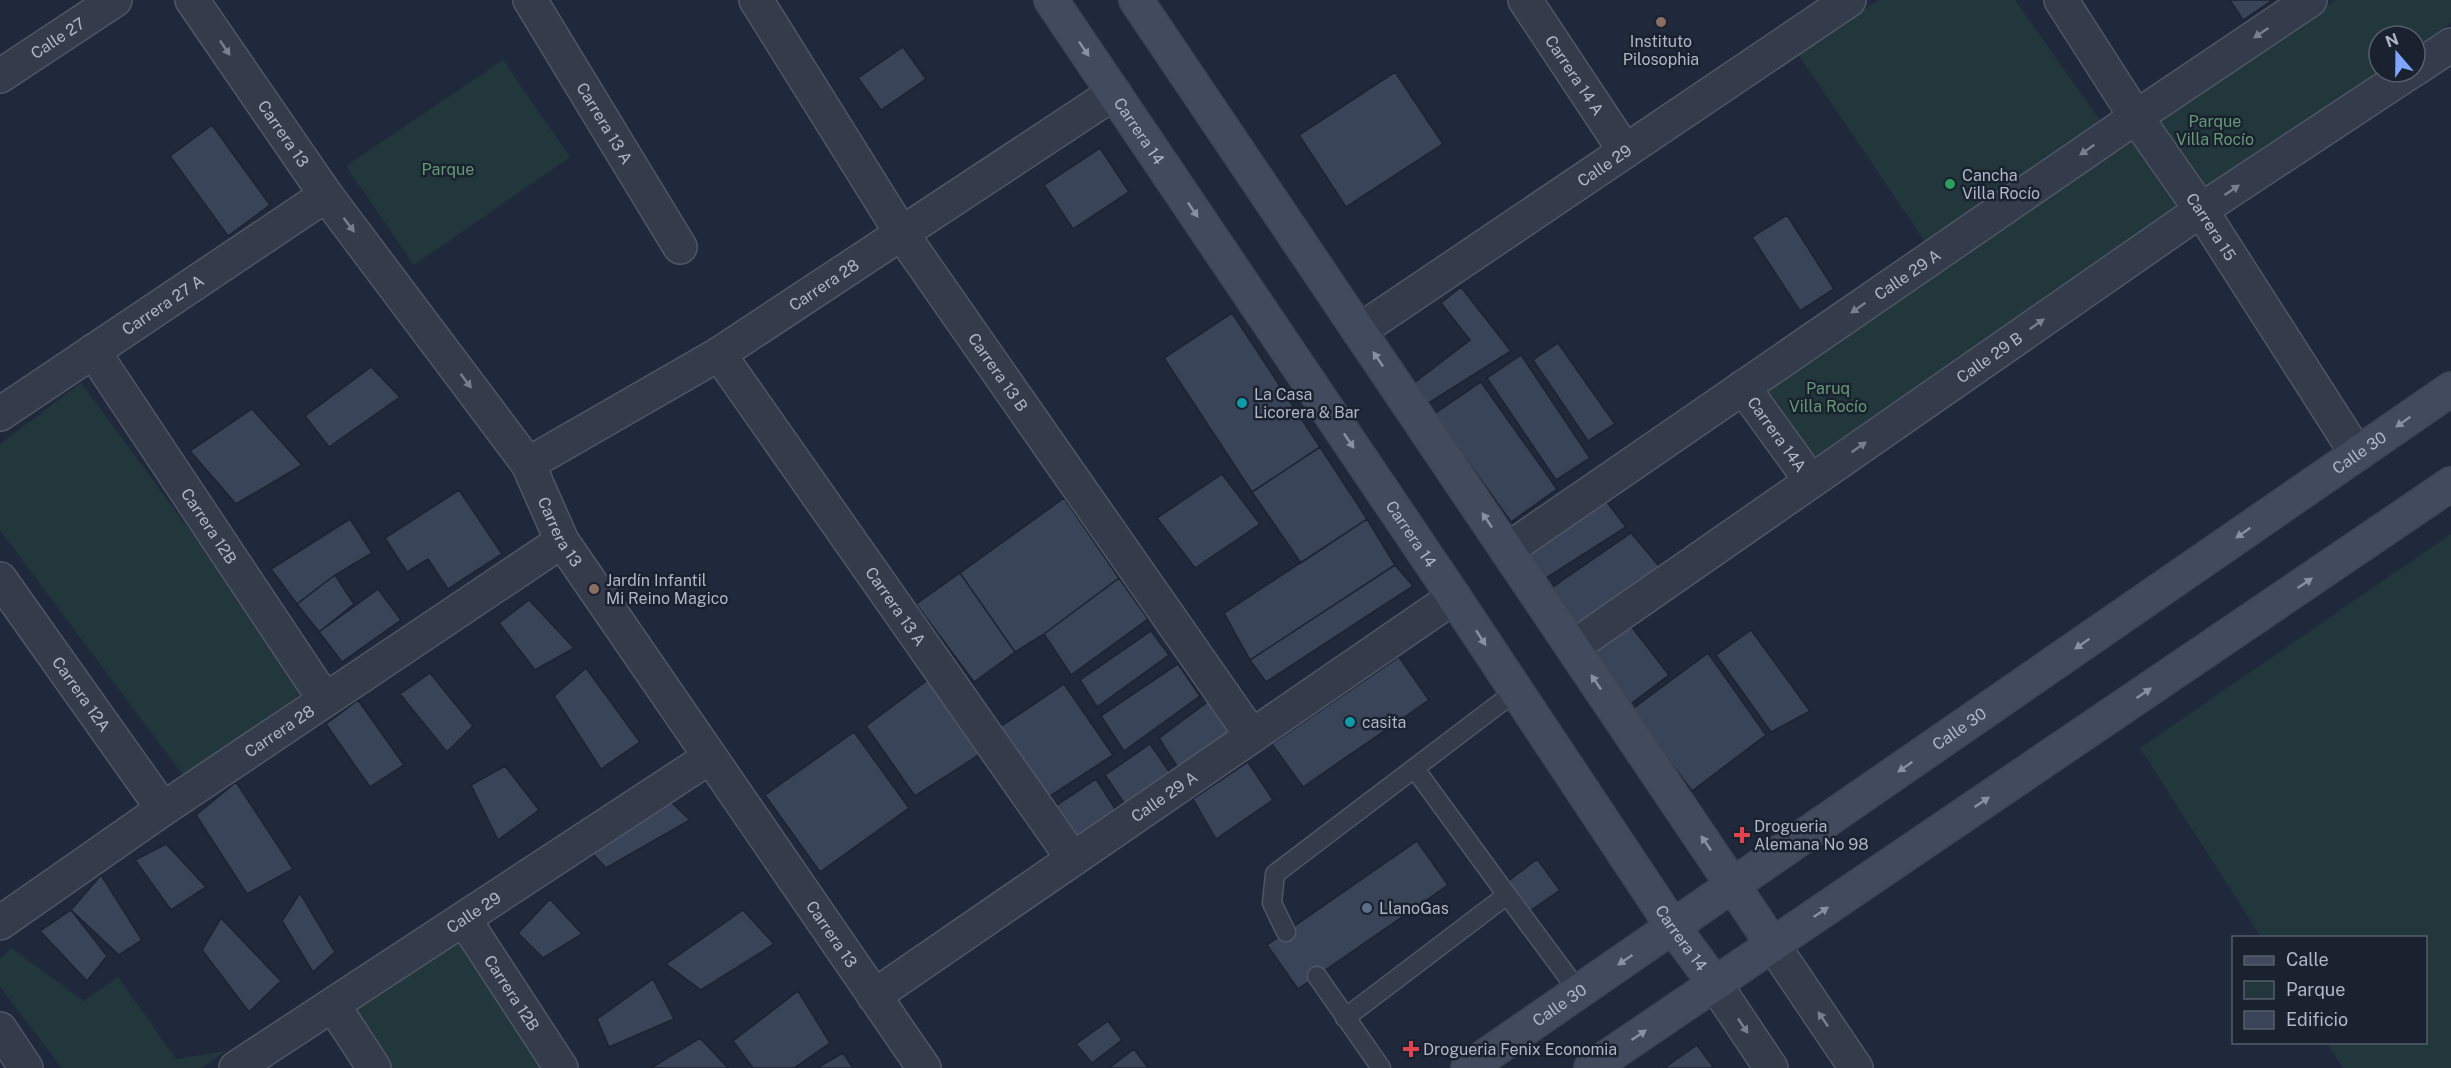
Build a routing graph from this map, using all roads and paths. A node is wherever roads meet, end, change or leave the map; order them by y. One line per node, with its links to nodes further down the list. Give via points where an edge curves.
1 (115, 0): 13 (street, Calle 27)
2 (192, 0): 18 (street, Carrera 13, one-way to 18)
3 (530, 0): 21 (street, Carrera 13 A)
4 (756, 0): 20 (street, Carrera 13 B)
5 (1051, 0): 15 (street, Carrera 14, one-way to 15)
6 (1136, 0): 22 (street)
7 (1525, 0): 17 (street, Carrera 14 A)
8 (1849, 0): 17 (street, Calle 29)
9 (2061, 0): 16 (street, Carrera 15)
10 (2310, 0): 16 (street, Calle 29 A, one-way to 16)
11 (2451, 45): 12 (street)
12 (2427, 61)
13 (0, 76)
14 (2392, 84): 19 (street, Calle 29 B, one-way to 14)
15 (1114, 93): 20 (street, Carrera 28); 35 (street, Carrera 14, one-way to 35)
16 (2136, 117): 19 (street, Carrera 15); 25 (street, Calle 29 A, one-way to 25)
17 (1625, 151): 22 (street, Calle 29)
18 (326, 195): 23 (street, Carrera 27 A); 29 (street, Carrera 13, one-way to 29)
19 (2201, 210): 28 (street, Carrera 15); 30 (street, Calle 29 B, one-way to 19)
20 (902, 234): 24 (street, Carrera 28); 39 (street, Carrera 13 B)
21 (680, 247)
22 (1359, 331): 33 (street, one-way to 22)
23 (93, 351): 27 (street, Carrera 27 A); 38 (street, Carrera 12B)
24 (719, 354): 29 (street, Carrera 28); 43 (street, Carrera 13 A)
25 (1743, 387): 30 (street, Carrera 14A); 33 (street, Calle 29 A)
26 (2451, 389): 28 (street, Calle 30, one-way to 28)
27 (0, 414)
28 (2357, 454): 44 (street, Calle 30, one-way to 44)
29 (528, 464): 32 (street, Carrera 13)
30 (1811, 481): 36 (street, Calle 29 B)
31 (2451, 484): 50 (street, one-way to 31)
32 (562, 541): 38 (street, Carrera 28); 40 (street, Carrera 13)
33 (1507, 550): 36 (street)
34 (0, 579): 42 (street, Carrera 12A)
35 (1454, 597): 37 (street, Carrera 14, one-way to 37); 39 (street, Calle 29 A)
36 (1573, 647): 44 (street, one-way to 36)
37 (1516, 691): 41 (lane); 48 (street, Carrera 14)
38 (326, 700): 42 (street, Carrera 28)
39 (1252, 736): 43 (street, Calle 29 A)
40 (710, 757): 46 (street, Calle 29); 54 (street, Carrera 13)
41 (1415, 769): 45 (lane); 49 (lane, via 1275,874 1272,903)
42 (163, 809): 47 (street, Carrera 28)
43 (1073, 859): 54 (street, Calle 29 A)
44 (1734, 886): 48 (street, Calle 30); 50 (street)
45 (1507, 895): 53 (lane); 56 (lane)
46 (464, 919): 55 (street, Calle 29); 61 (street, Carrera 12B)
47 (0, 923)
48 (1673, 927): 52 (street, Carrera 14); 53 (street, Calle 30, one-way to 53)
49 (1286, 932)
50 (1773, 945): 52 (street); 67 (street, one-way to 50)
51 (1317, 976): 56 (lane)
52 (1715, 984): 65 (street, one-way to 52); 66 (street, Carrera 14, one-way to 66)
53 (1579, 992): 64 (street, Calle 30)
54 (874, 996): 62 (street, Carrera 13)
55 (333, 1005): 59 (street, Calle 29); 60 (street)
56 (1345, 1018): 63 (lane)
57 (0, 1029): 58 (street)
58 (15, 1064)
59 (236, 1068)
60 (374, 1068)
61 (561, 1068)
62 (924, 1068)
63 (1381, 1068)
64 (1468, 1068)
65 (1591, 1068)
66 (1772, 1068)
67 (1856, 1068)

